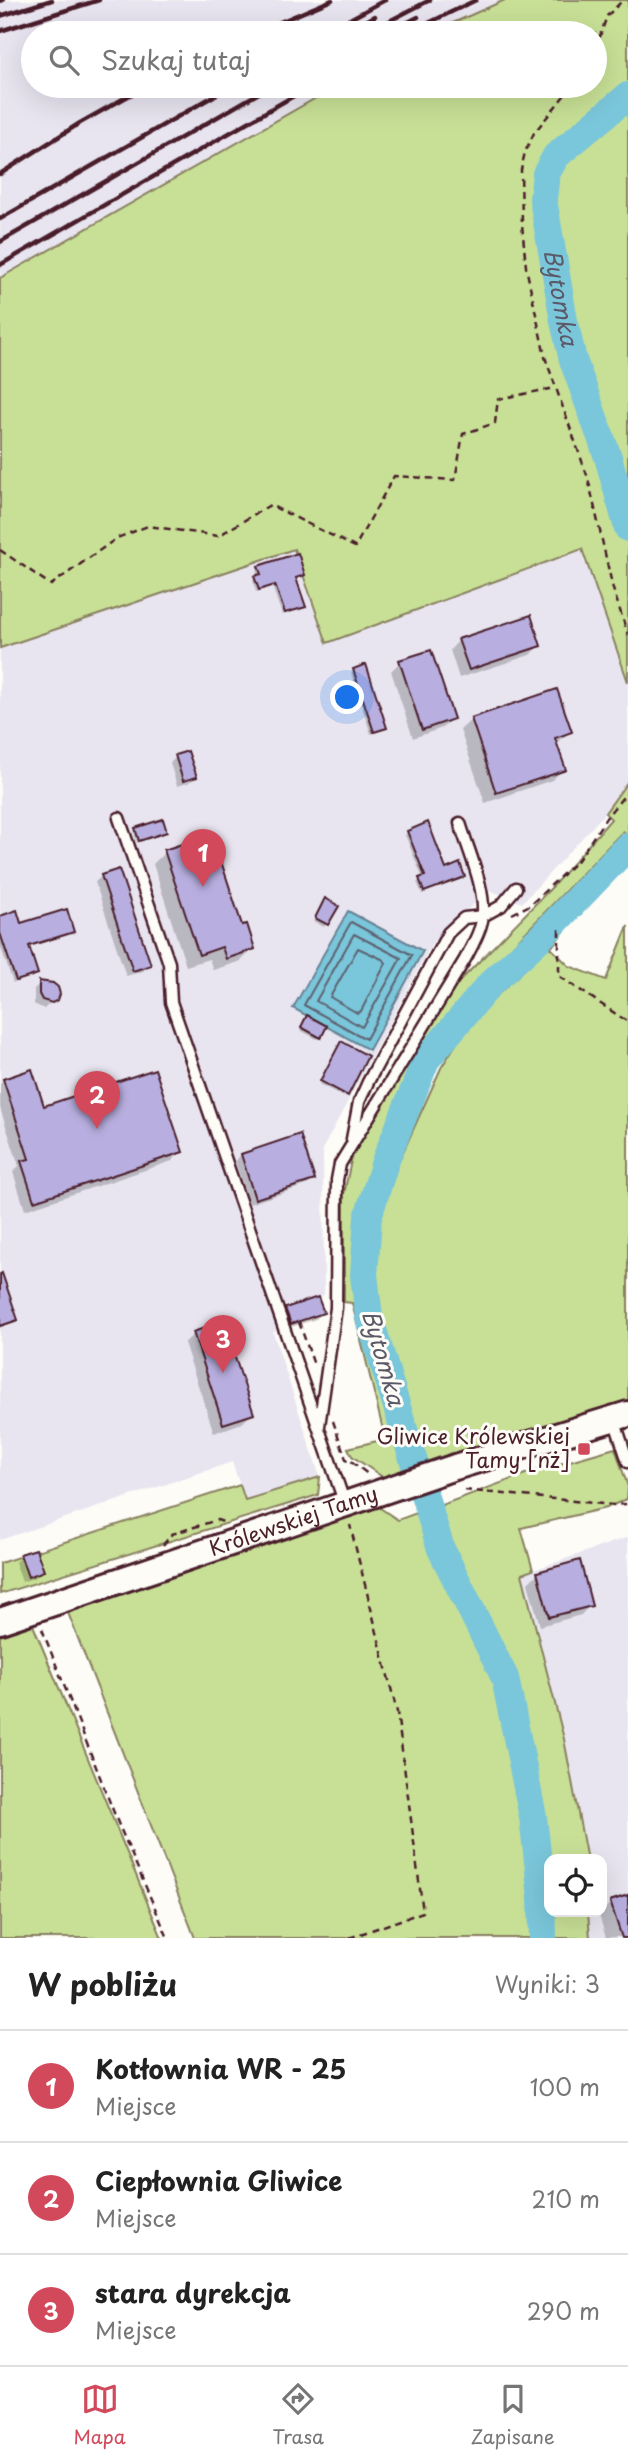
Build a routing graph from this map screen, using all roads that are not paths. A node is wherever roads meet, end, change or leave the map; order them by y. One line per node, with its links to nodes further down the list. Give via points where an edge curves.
1 (119, 818): 7 (lane, via 169,963 171,1002)
2 (460, 823): 4 (lane, via 478,879)
3 (516, 888): 4 (lane, via 501,906)
4 (483, 916): 5 (lane, via 464,961); 5 (lane, via 464,918 448,933 368,1082)
5 (351, 1143): 7 (lane, via 337,1172 336,1308)
6 (621, 1417): 8 (lane); 9 (street, Królewskiej Tamy, via 460,1478 393,1488)
7 (319, 1427): 9 (lane)
8 (628, 1462)
9 (345, 1504): 10 (street, Królewskiej Tamy)
10 (0, 1621)

